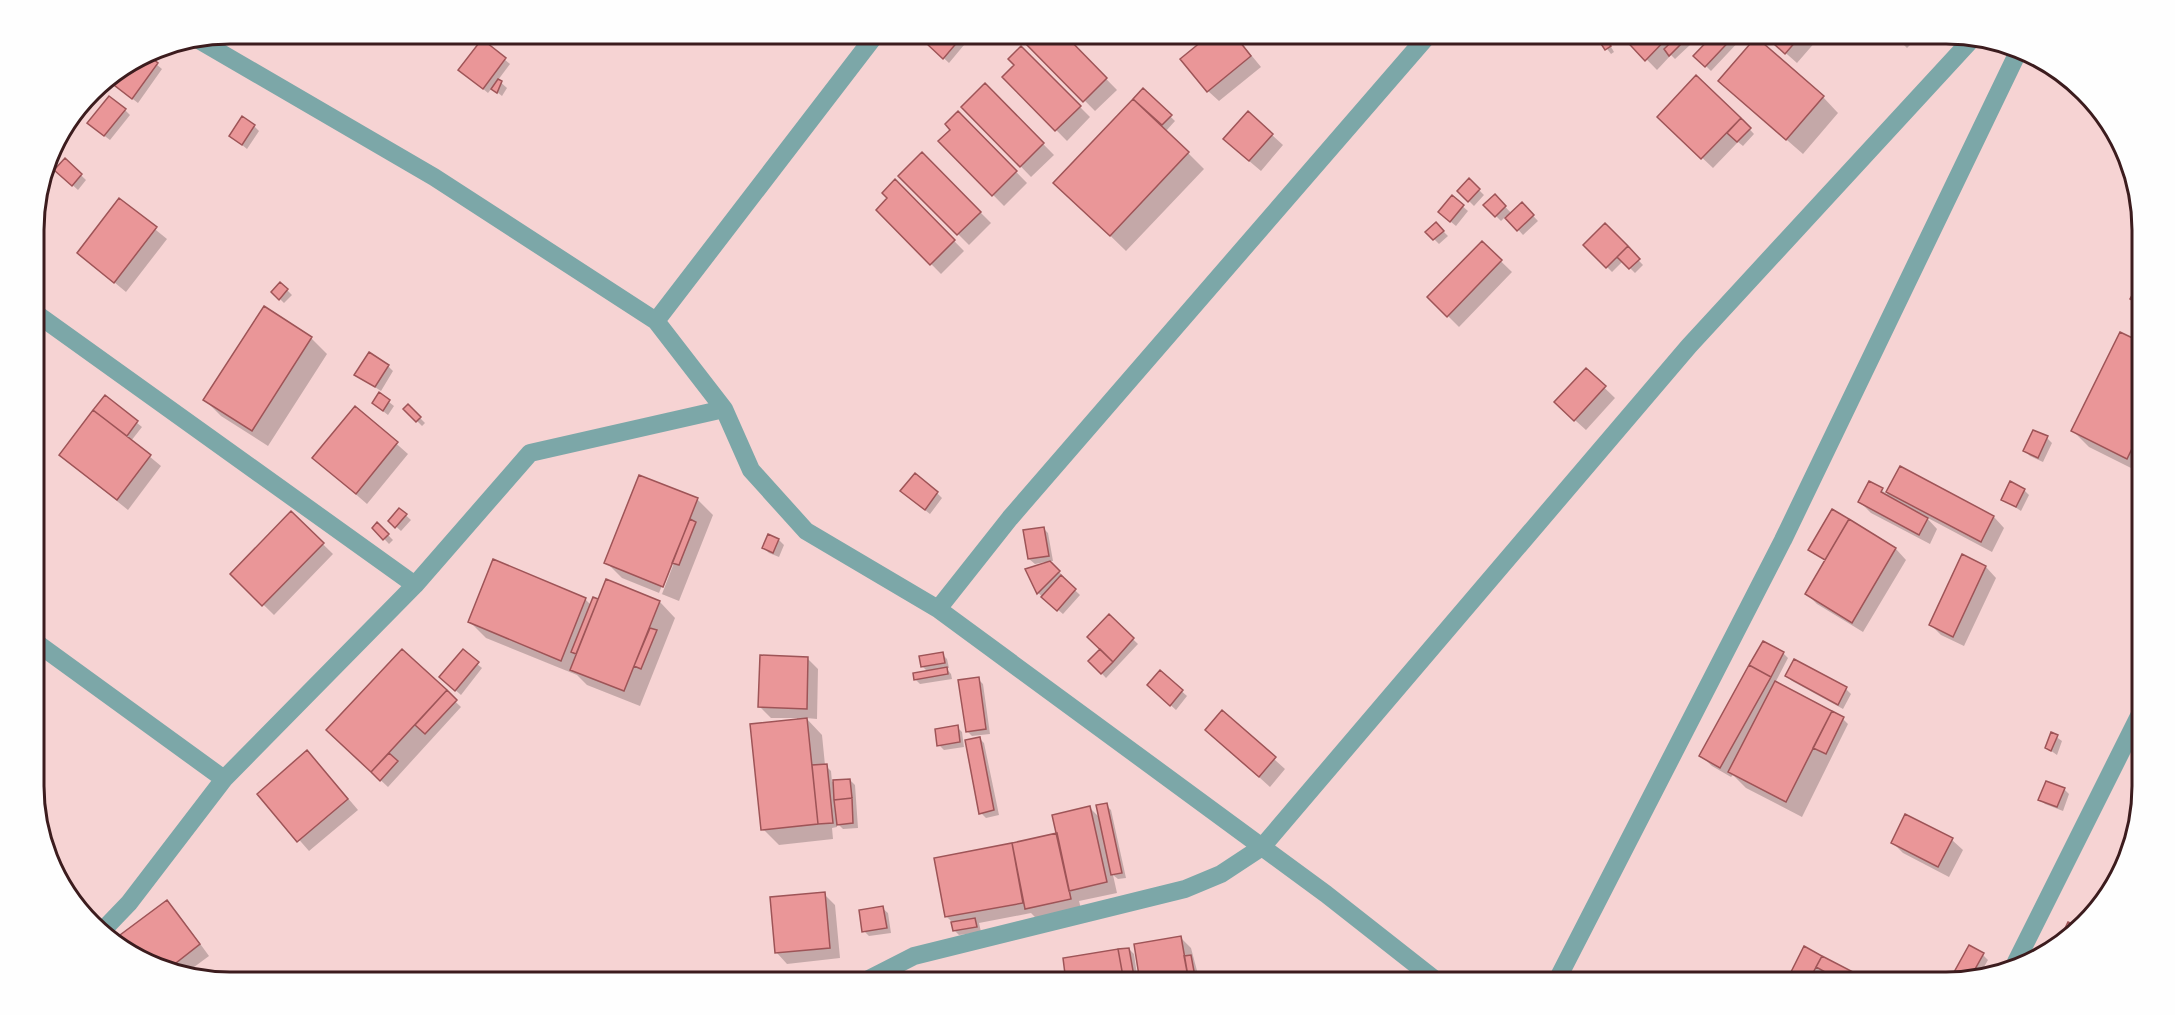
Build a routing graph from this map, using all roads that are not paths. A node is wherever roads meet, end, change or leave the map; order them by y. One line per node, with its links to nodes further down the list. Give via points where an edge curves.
1 (869, 44): 7 (street)
2 (1420, 44): 10 (street, via 1010,518)
3 (207, 45): 7 (street, via 434,177)
4 (1967, 45): 14 (street, via 1689,346)
5 (2016, 57): 18 (street, via 1783,540)
6 (44, 319): 9 (street)
7 (656, 321): 8 (street)
8 (724, 409): 9 (street, via 530,453); 10 (street, via 752,470 806,531)
9 (415, 585): 13 (street)
10 (938, 609): 14 (street)
11 (44, 648): 13 (street)
12 (2132, 730): 16 (street)
13 (224, 779): 15 (street)
14 (1262, 847): 17 (street); 19 (street, via 1221,874 1185,888 914,956)
15 (107, 925)
16 (2019, 956)
17 (1424, 971)
18 (1562, 971)
19 (883, 972)

